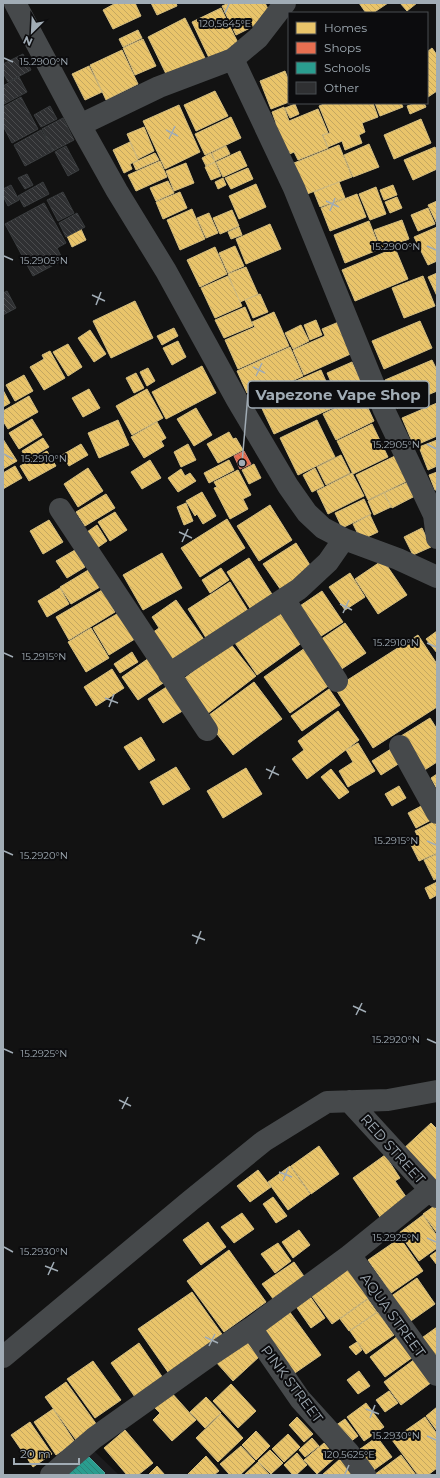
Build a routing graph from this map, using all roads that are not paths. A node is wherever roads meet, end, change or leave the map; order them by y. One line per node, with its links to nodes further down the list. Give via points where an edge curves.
1 (15, 3): 4 (street)
2 (285, 3): 3 (street, via 258,38)
3 (233, 59): 4 (street, via 159,86); 6 (street, via 294,188 384,410 434,515)
4 (80, 125): 7 (street, via 288,486 307,513 323,528)
5 (60, 509): 10 (street)
6 (437, 538)
7 (344, 539): 8 (street); 9 (street, via 328,562 299,589)
8 (437, 577)
9 (284, 599): 10 (street); 11 (street)
10 (169, 674): 12 (street)
11 (337, 681)
12 (207, 730)
13 (400, 746): 14 (street)
14 (437, 813)
15 (433, 1096): 16 (street)
16 (349, 1101): 17 (street, RED STREET); 20 (street, via 327,1102 264,1141)
17 (433, 1194): 18 (street)
18 (350, 1255): 19 (street); 21 (street, AQUA STREET)
19 (251, 1328): 22 (street, via 94,1438); 23 (street, PINK STREET, via 300,1399)
20 (3, 1358)
21 (437, 1375)
22 (51, 1475)
23 (365, 1475)

